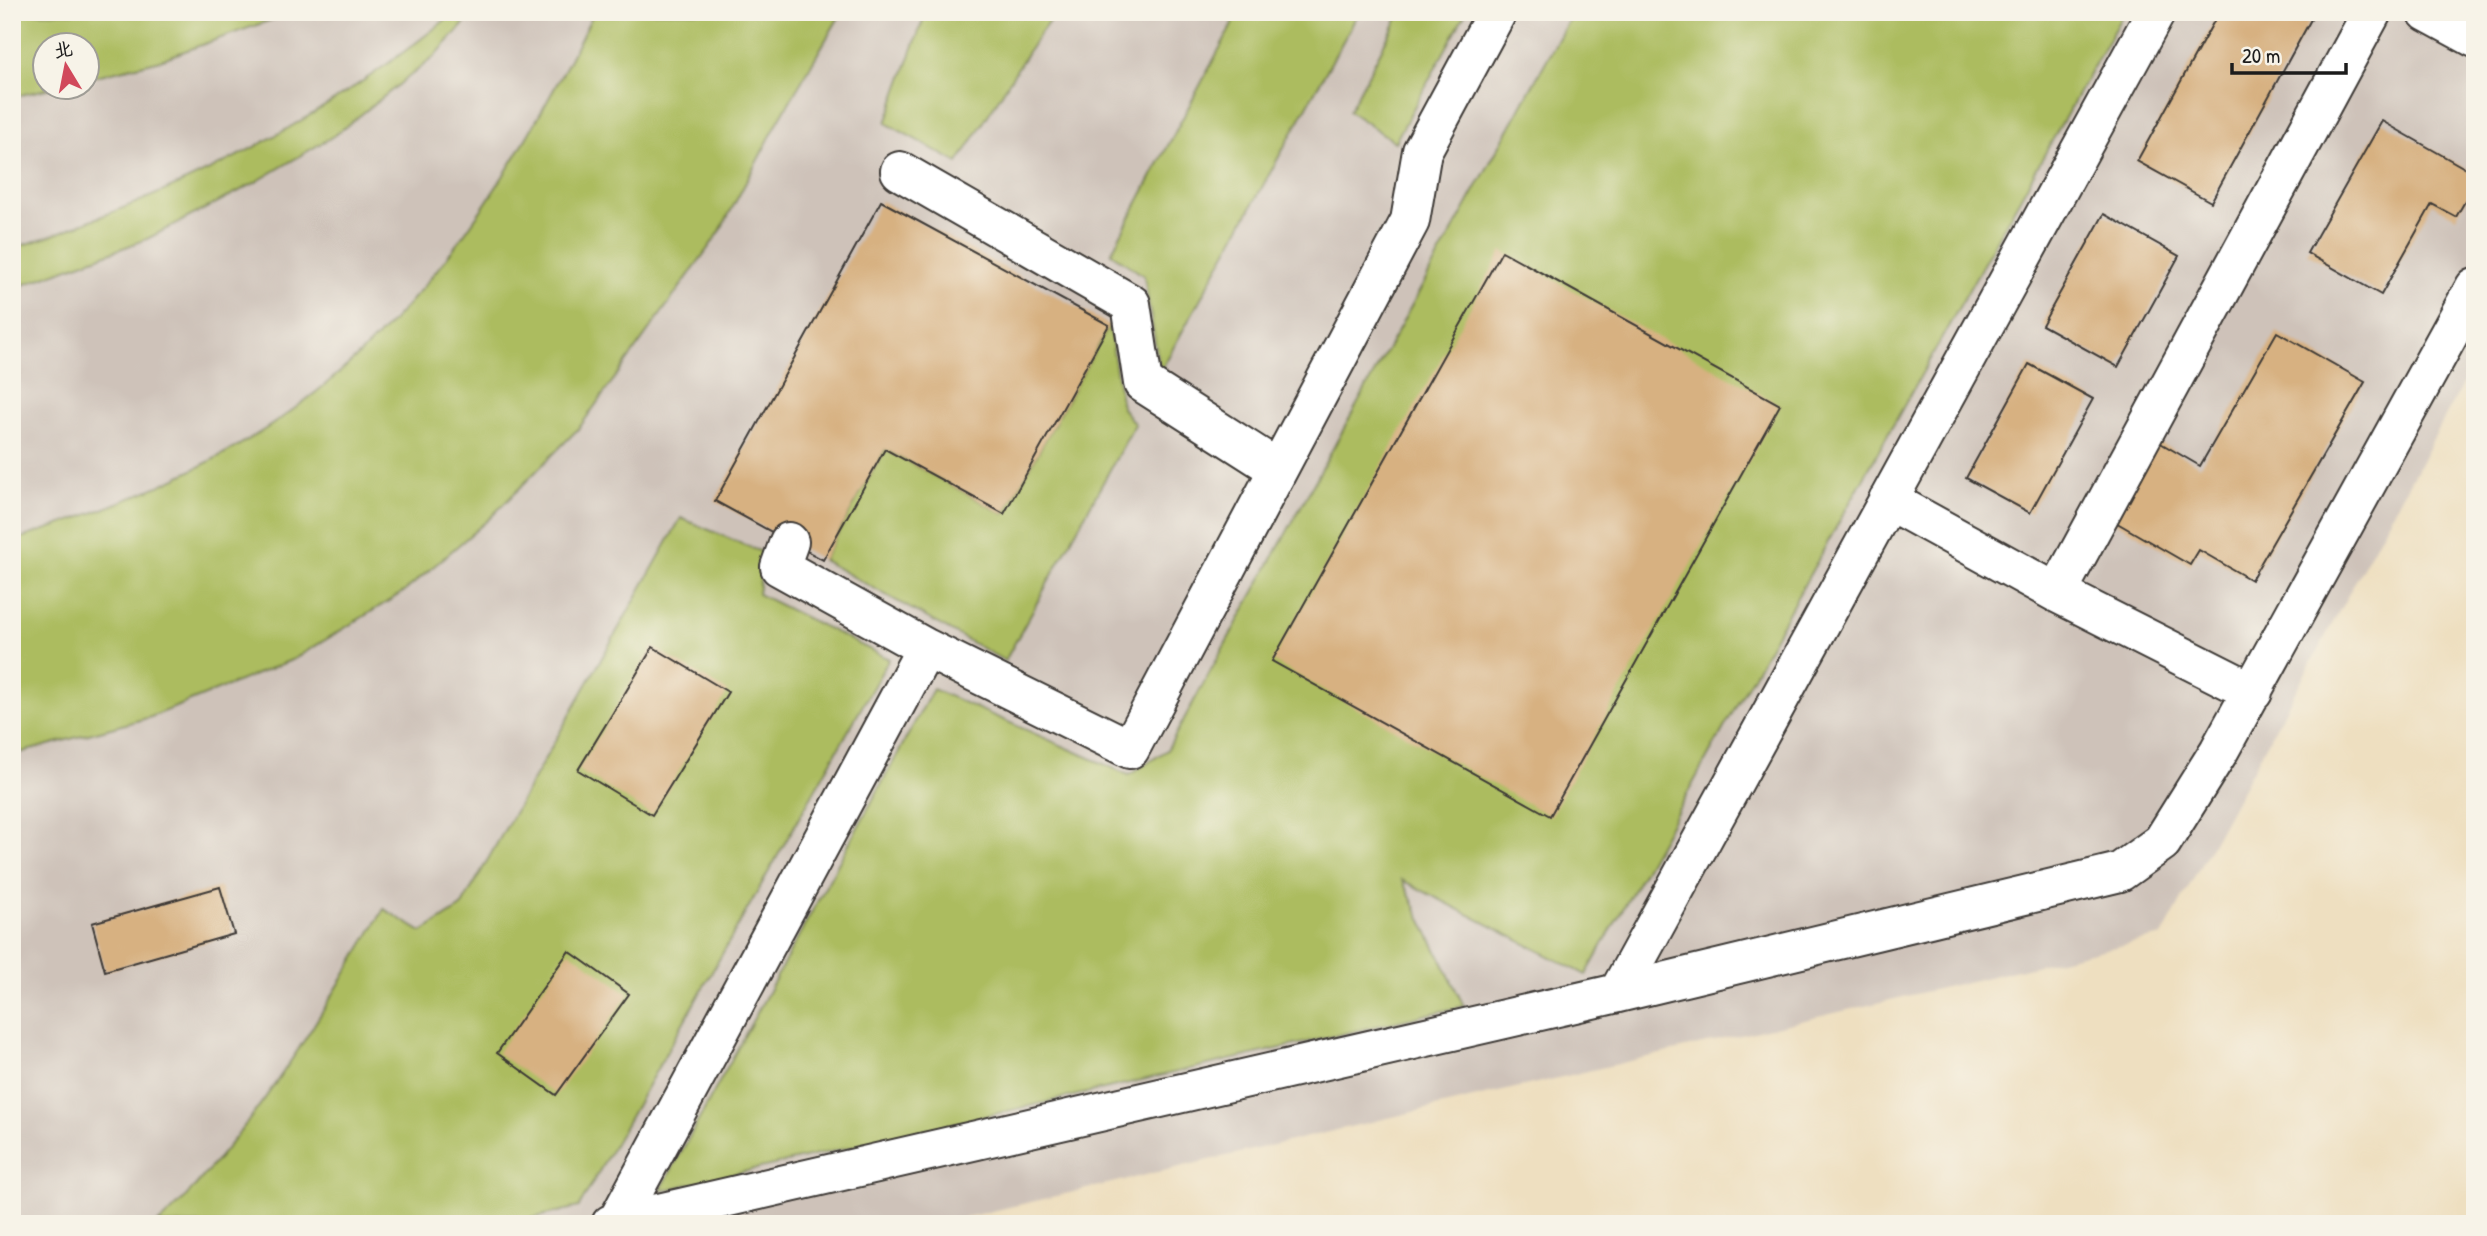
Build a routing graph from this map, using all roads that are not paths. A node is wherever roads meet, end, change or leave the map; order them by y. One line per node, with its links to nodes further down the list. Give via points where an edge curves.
1 (1497, 12): 8 (lane, via 1422,151 1410,221)
2 (2156, 12): 9 (lane)
3 (2372, 12): 11 (lane)
4 (2427, 12): 5 (lane)
5 (2475, 38)
6 (900, 171): 8 (lane, via 1130,304 1143,383)
7 (2475, 288): 13 (lane)
8 (1276, 468): 12 (lane, via 1130,748)
9 (1888, 500): 11 (lane); 14 (lane)
10 (789, 542): 12 (lane, via 780,567)
11 (2057, 593): 13 (lane)
12 (926, 648): 15 (lane)
13 (2253, 692): 14 (lane, via 2162,842 2120,872)
14 (1618, 993): 15 (lane)
15 (614, 1223)

